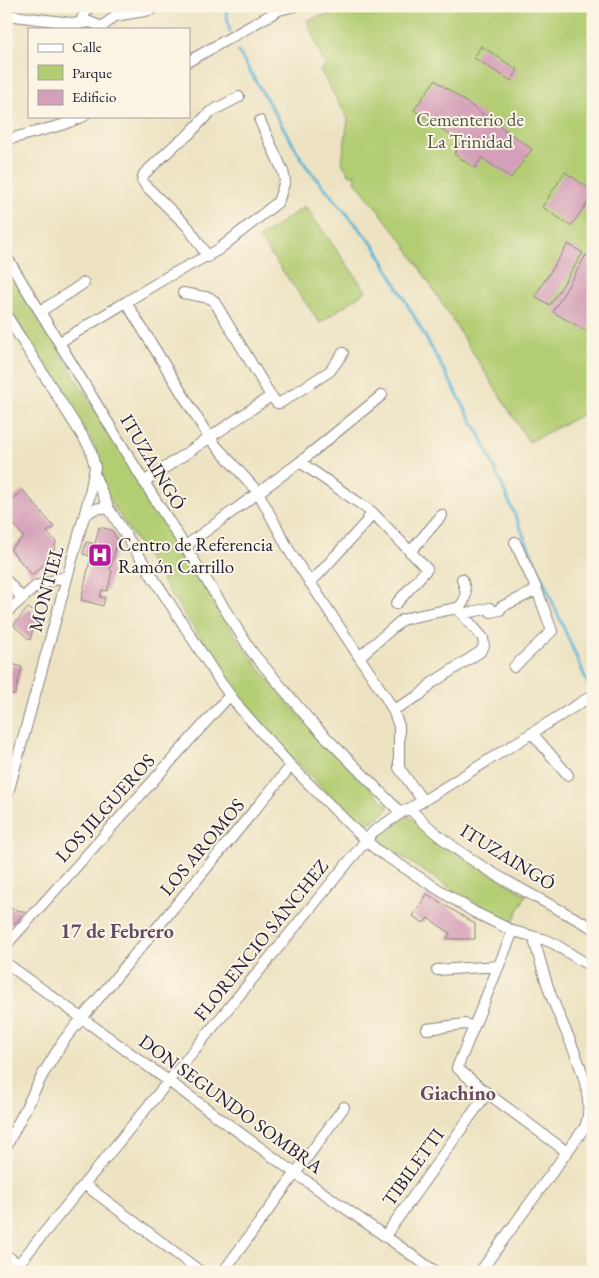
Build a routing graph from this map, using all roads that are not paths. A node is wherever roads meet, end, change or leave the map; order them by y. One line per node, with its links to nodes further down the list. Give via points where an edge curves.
1 (89, 6): 5 (street)
2 (158, 6): 5 (street, via 116,16 102,27 90,22)
3 (295, 6): 6 (street, via 279,10)
4 (6, 15): 5 (street)
5 (80, 24)
6 (190, 60)
7 (239, 97): 12 (street, via 210,112 144,174 142,180 188,227)
8 (79, 118): 10 (street)
9 (260, 121): 12 (street, via 283,171 284,181 278,202)
10 (6, 140)
11 (6, 256): 16 (street, ITUZAINGÓ)
12 (208, 256): 15 (street)
13 (84, 283): 16 (street)
14 (183, 294): 21 (street, via 210,298)
15 (126, 302): 18 (street); 22 (street)
16 (41, 310): 18 (street, ITUZAINGÓ)
17 (6, 315): 24 (street, via 90,448)
18 (60, 342): 25 (street, ITUZAINGÓ)
19 (343, 353): 21 (street, via 330,371 280,403)
20 (382, 395): 23 (street)
21 (271, 396): 22 (street)
22 (210, 439): 25 (street); 26 (street)
23 (300, 462): 26 (street); 28 (street)
24 (94, 474): 27 (street); 30 (street, MONTIEL)
25 (144, 482): 32 (street, ITUZAINGÓ)
26 (258, 492): 32 (street); 37 (street)
27 (109, 509): 30 (street, via 96,508); 45 (street)
28 (372, 512): 33 (street); 37 (street)
29 (442, 515): 33 (street)
30 (84, 517): 34 (street, MONTIEL)
31 (515, 542): 38 (street)
32 (184, 547): 53 (street, ITUZAINGÓ, via 236,629 270,675 312,723)
33 (410, 552): 40 (street, via 427,569)
34 (67, 576): 39 (street, via 36,586); 51 (street, MONTIEL)
35 (462, 579): 41 (street, via 466,596)
36 (6, 580): 39 (street)
37 (309, 582): 43 (street)
38 (537, 590): 41 (street, via 500,610); 44 (street, via 552,631)
39 (22, 598): 42 (street)
40 (396, 604)
41 (460, 611): 43 (street, via 402,620); 47 (street, via 482,638 483,649 432,683 420,695)
42 (6, 613)
43 (359, 657): 47 (street)
44 (514, 667)
45 (230, 695): 49 (street); 58 (street, LOS JILGUEROS)
46 (593, 695): 48 (street, FLORENCIO SÁNCHEZ)
47 (393, 710): 52 (street, via 400,732 399,768)
48 (532, 732): 50 (street); 52 (street, FLORENCIO SÁNCHEZ)
49 (291, 766): 54 (street); 63 (street, LOS AROMOS)
50 (568, 775)
51 (6, 800)
52 (423, 801): 53 (street, FLORENCIO SÁNCHEZ)
53 (405, 811): 54 (street, FLORENCIO SÁNCHEZ); 55 (street, ITUZAINGÓ, via 474,861)
54 (366, 840): 56 (street, via 474,912); 66 (street, FLORENCIO SÁNCHEZ)
55 (593, 928)
56 (514, 931): 57 (street); 60 (street)
57 (534, 937): 61 (street, via 553,943); 70 (street, via 553,1000 579,1056 591,1107 589,1120)
58 (6, 945)
59 (6, 963): 63 (street, DON SEGUNDO SOMBRA)
60 (499, 966): 62 (street); 64 (street)
61 (593, 968)
62 (437, 970)
63 (84, 1018): 66 (street, DON SEGUNDO SOMBRA); 69 (street, LOS AROMOS, via 58,1049)
64 (473, 1026): 65 (street, via 465,1024); 67 (street, via 457,1068)
65 (427, 1029)
66 (168, 1080): 71 (street, DON SEGUNDO SOMBRA); 72 (street, FLORENCIO SÁNCHEZ)
67 (487, 1093): 70 (street); 73 (street, TIBILETTI)
68 (344, 1107): 71 (street)
69 (6, 1147)
70 (567, 1152): 80 (street)
71 (295, 1173): 73 (street, DON SEGUNDO SOMBRA); 78 (street)
72 (84, 1184): 75 (street, FLORENCIO SÁNCHEZ); 77 (street)
73 (385, 1236): 79 (street, DON SEGUNDO SOMBRA)
74 (6, 1255): 75 (street)
75 (15, 1268): 76 (street)
76 (29, 1272)
77 (201, 1272)
78 (223, 1272)
79 (436, 1272)
80 (480, 1272)

